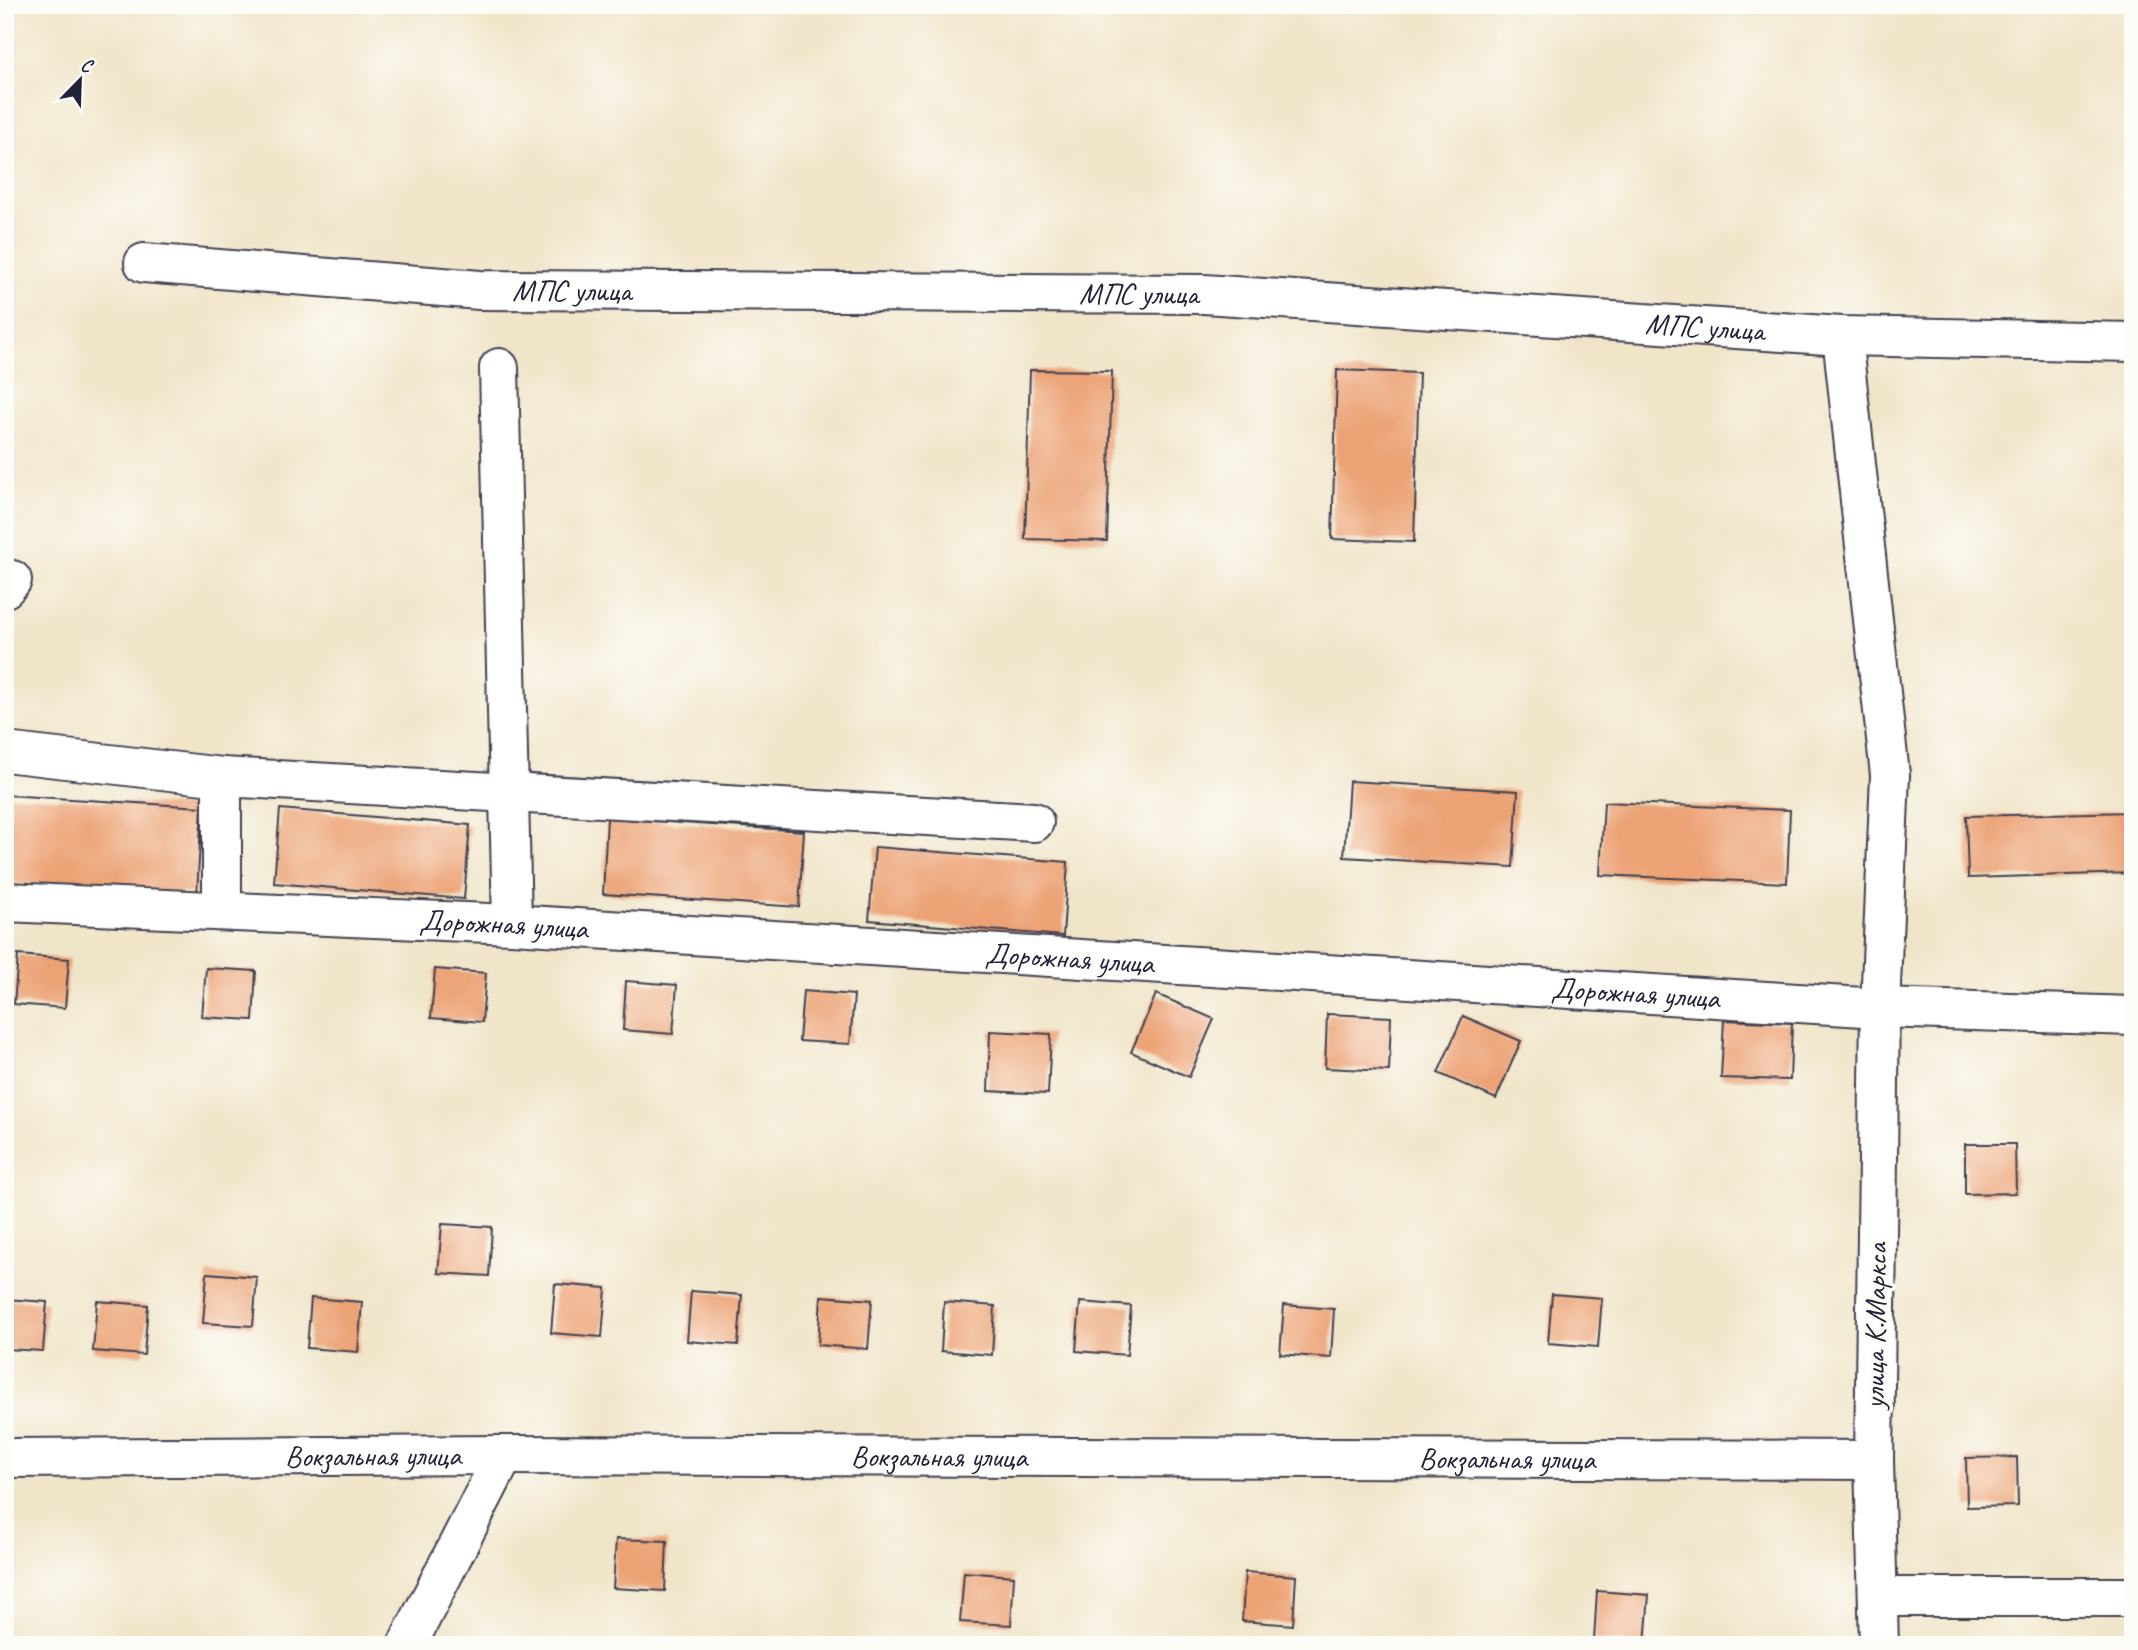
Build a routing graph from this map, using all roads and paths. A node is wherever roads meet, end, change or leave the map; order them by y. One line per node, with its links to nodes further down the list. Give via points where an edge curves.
1 (144, 263): 2 (street, МПС улица, via 480,290 1204,294)
2 (1842, 336): 3 (street, МПС улица); 12 (street, улица К.Маркса, via 1890,775)
3 (2133, 342)
4 (499, 368): 7 (street)
5 (5, 752): 6 (street)
6 (222, 777): 7 (street); 10 (street)
7 (509, 792): 8 (street); 11 (street)
8 (1034, 821)
9 (5, 902): 10 (street, Дорожная улица)
10 (222, 911): 11 (street, Дорожная улица)
11 (512, 924): 12 (street, Дорожная улица)
12 (1880, 1008): 13 (street, Дорожная улица); 16 (street, улица К.Маркса)
13 (2133, 1016)
14 (504, 1455): 15 (street, Вокзальная улица); 16 (street, Вокзальная улица); 19 (street)
15 (5, 1458)
16 (1874, 1460): 17 (street, улица К.Маркса)
17 (1878, 1597): 18 (street); 20 (street, улица К.Маркса)
18 (2133, 1597)
19 (407, 1645)
20 (1879, 1645)

